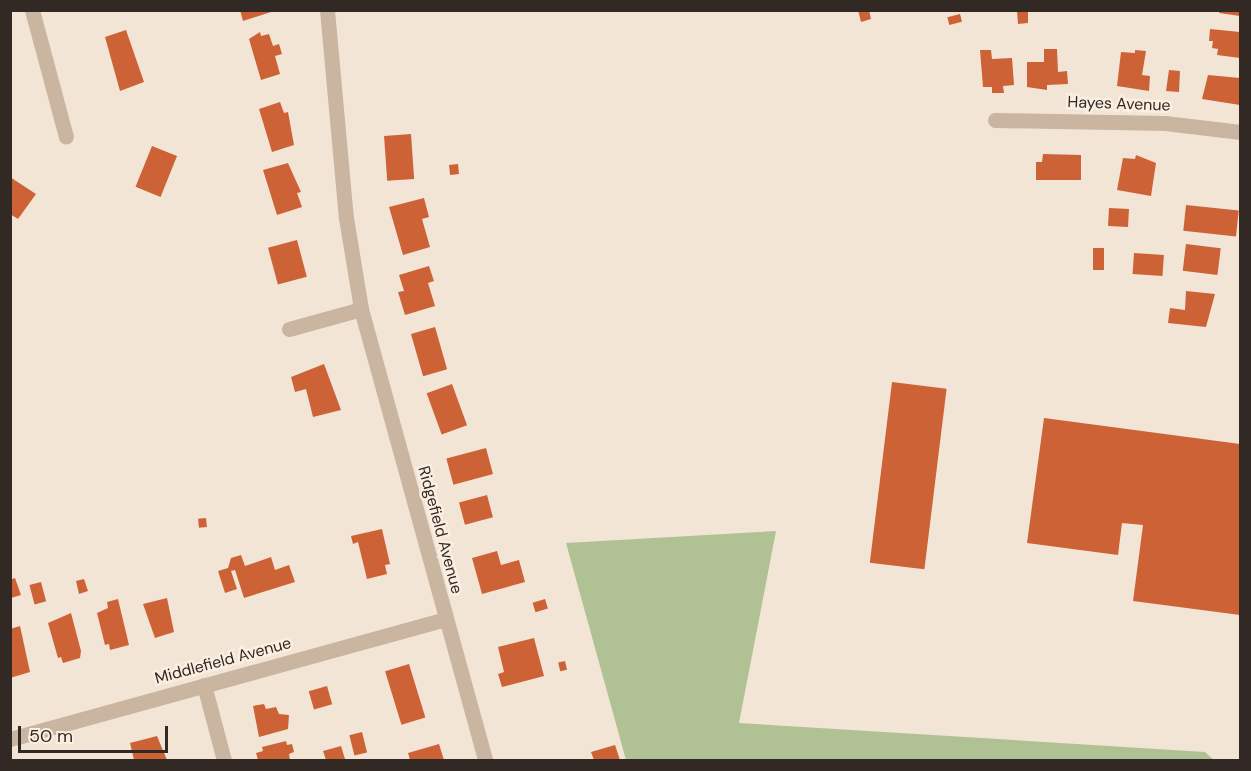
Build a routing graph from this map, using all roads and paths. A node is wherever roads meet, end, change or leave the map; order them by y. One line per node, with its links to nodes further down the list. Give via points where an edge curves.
1 (32, 10): 5 (street)
2 (327, 10): 6 (street, Ridgefield Avenue, via 346,218)
3 (995, 120): 4 (street, Hayes Avenue, via 1154,123)
4 (1240, 132)
5 (66, 137)
6 (362, 309): 7 (street); 8 (street, Ridgefield Avenue)
7 (289, 329)
8 (446, 619): 9 (street, Middlefield Avenue); 12 (street, Ridgefield Avenue)
9 (204, 685): 10 (street, Middlefield Avenue); 11 (street)
10 (10, 739)
11 (224, 760)
12 (484, 760)

